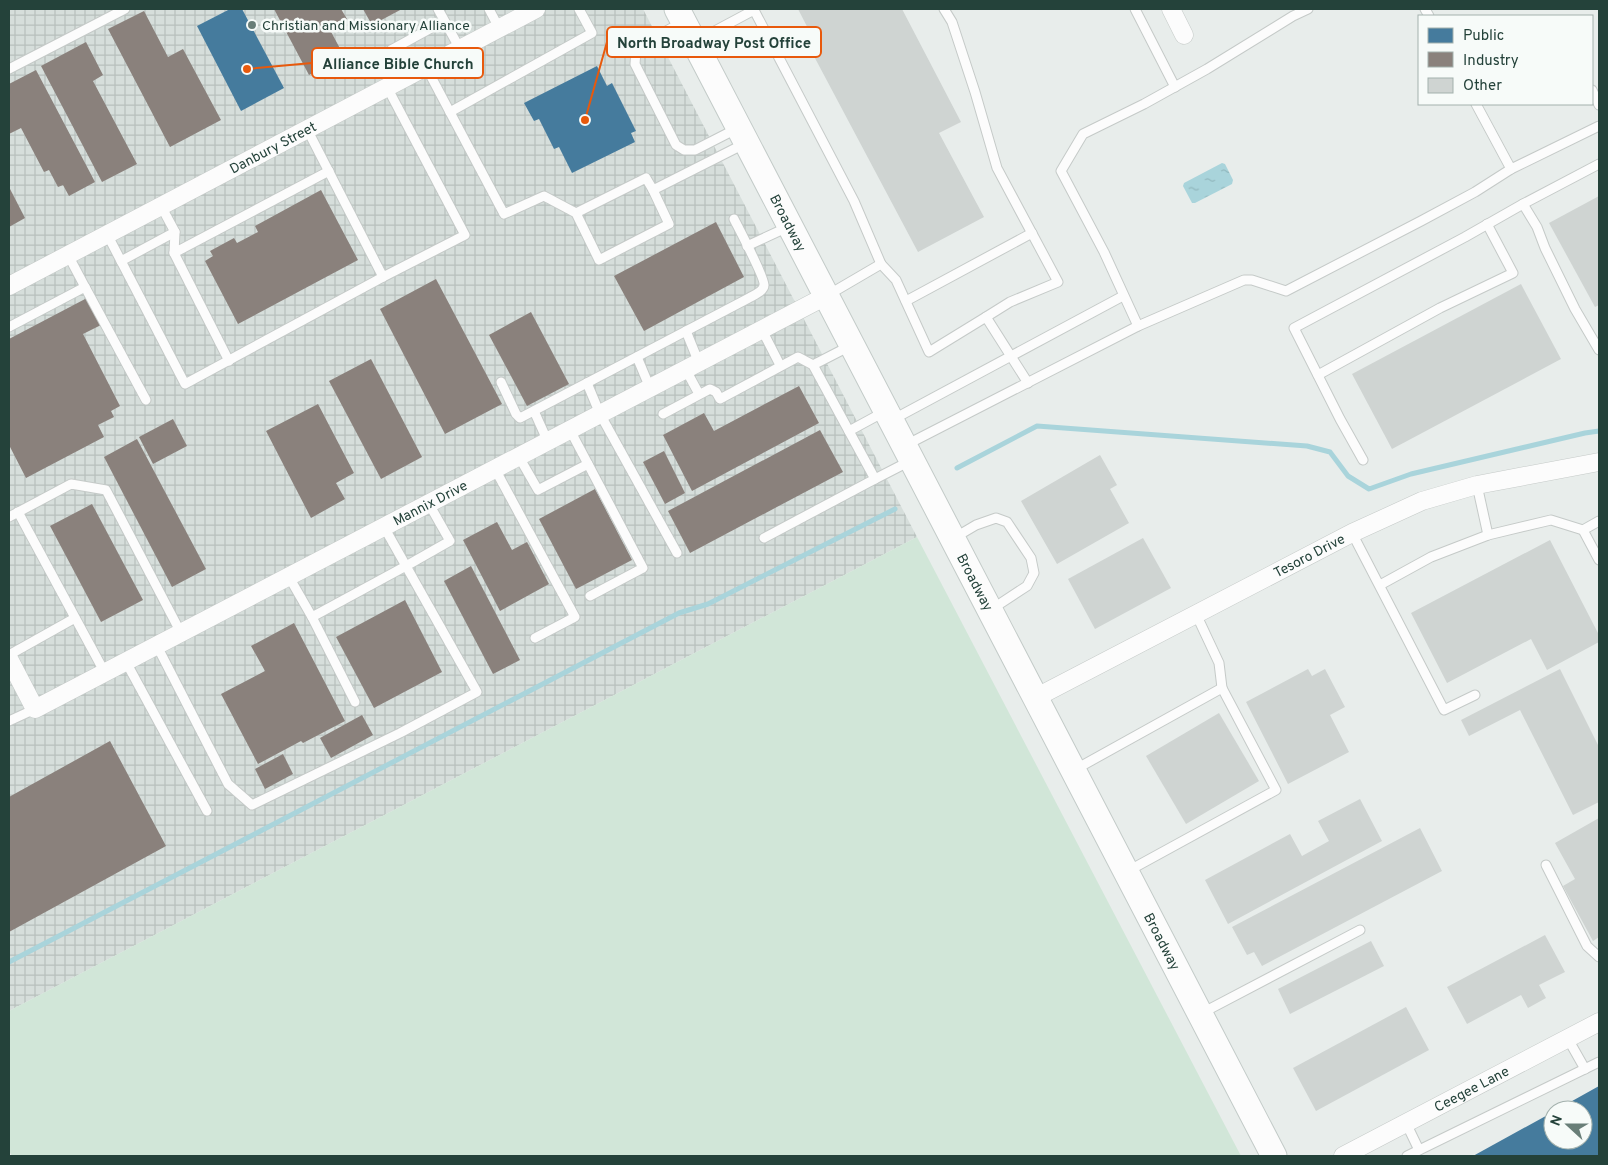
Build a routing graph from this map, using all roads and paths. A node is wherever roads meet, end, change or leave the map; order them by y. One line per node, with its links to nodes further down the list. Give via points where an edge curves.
1 (125, 9): 18 (lane)
2 (438, 9): 11 (lane)
3 (488, 9): 13 (lane)
4 (536, 9): 13 (street, Danbury Street)
5 (579, 9): 24 (lane, via 592,33)
6 (754, 9): 12 (lane); 45 (lane, via 854,201)
7 (944, 9): 39 (lane, via 952,22 997,168)
8 (1135, 9): 20 (lane)
9 (1171, 9): 14 (street)
10 (1308, 9): 20 (lane)
11 (444, 21): 15 (lane); 16 (lane)
12 (685, 24): 27 (main road, Broadway); 27 (lane, via 642,44 636,51 635,64 676,145 684,150 695,150)
13 (498, 28): 15 (street, Danbury Street)
14 (1184, 35)
15 (460, 49): 17 (street, Danbury Street)
16 (391, 50)
17 (426, 66): 19 (street, Danbury Street); 24 (lane)
18 (9, 70)
19 (386, 87): 26 (street, Danbury Street); 46 (lane, via 465,235)
20 (1175, 87): 50 (lane, via 1083,134 1061,171 1104,252)
21 (1593, 92): 23 (lane)
22 (1477, 105): 29 (lane)
23 (1599, 105)
24 (450, 112): 34 (lane, via 504,214 544,196)
25 (1599, 126): 29 (lane)
26 (307, 129): 30 (lane); 33 (street, Danbury Street)
27 (743, 136): 31 (lane); 37 (main road, Broadway)
28 (1599, 164): 32 (lane)
29 (1511, 169): 53 (lane, via 1444,209 1286,291 1244,280)
30 (328, 171): 42 (lane); 46 (lane)
31 (653, 190): 34 (lane, via 646,178); 34 (lane, via 669,224 599,260)
32 (1523, 204): 36 (lane); 58 (lane)
33 (161, 206): 38 (lane); 40 (street, Danbury Street)
34 (576, 213)
35 (734, 219): 41 (lane)
36 (1487, 224): 65 (lane, via 1294,328); 65 (lane, via 1513,273 1440,308)
37 (790, 226): 41 (lane); 49 (main road, Broadway)
38 (175, 232): 42 (lane); 44 (lane)
39 (1032, 233): 51 (lane); 52 (lane, via 1058,282 1010,302)
40 (107, 234): 43 (street, Danbury Street); 44 (lane)
41 (747, 246): 56 (lane, via 762,274 762,289)
42 (174, 254): 61 (lane)
43 (68, 255): 47 (street, Danbury Street); 48 (lane)
44 (121, 261): 61 (lane, via 185,384)
45 (881, 264): 49 (lane); 51 (lane, via 896,280)
46 (383, 277): 61 (lane)
47 (9, 286)
48 (85, 287): 54 (lane); 71 (lane)
49 (826, 296): 55 (street, Mannix Drive); 57 (main road, Broadway)
50 (1123, 296): 53 (lane); 59 (lane)
51 (906, 301): 52 (lane, via 928,352)
52 (986, 317): 59 (lane)
53 (1138, 326): 68 (lane)
54 (9, 327)
55 (762, 330): 62 (street, Mannix Drive); 63 (lane)
56 (686, 331): 60 (lane); 62 (lane)
57 (852, 346): 64 (lane); 75 (main road, Broadway)
58 (1599, 350)
59 (1011, 356): 68 (lane); 75 (lane)
60 (637, 357): 67 (lane); 69 (lane)
61 (229, 361)
62 (692, 366): 69 (street, Mannix Drive); 70 (lane)
63 (780, 366): 64 (lane, via 798,357); 70 (lane, via 720,399 710,389)
64 (812, 366): 77 (lane)
65 (1318, 375): 81 (lane)
66 (501, 382): 72 (lane, via 520,418)
67 (586, 383): 72 (lane); 73 (lane)
68 (1028, 383): 79 (lane)
69 (650, 388): 73 (street, Mannix Drive)
70 (699, 394): 74 (lane)
71 (146, 400)
72 (534, 411): 78 (lane)
73 (600, 414): 76 (street, Mannix Drive); 97 (lane)
74 (662, 414)
75 (889, 416): 77 (lane); 79 (main road, Broadway)
76 (570, 430): 78 (street, Mannix Drive); 83 (lane)
77 (849, 431): 85 (lane)
78 (548, 442): 80 (street, Mannix Drive)
79 (908, 453): 85 (lane); 96 (main road, Broadway)
80 (519, 457): 83 (lane, via 538,490); 84 (street, Mannix Drive)
81 (1363, 460)
82 (1599, 462): 86 (street, Tesoro Drive)
83 (588, 464): 102 (lane, via 643,568)
84 (495, 469): 87 (street, Mannix Drive); 108 (lane, via 575,617)
85 (875, 479): 95 (lane)
86 (1477, 484): 93 (street, Tesoro Drive, via 1422,501); 94 (lane)
87 (429, 504): 91 (street, Mannix Drive); 99 (lane, via 450,541)
88 (18, 512): 89 (lane); 105 (lane); 107 (lane, via 71,484 106,490)
89 (9, 517)
90 (1599, 522): 92 (lane)
91 (384, 528): 99 (lane); 100 (street, Mannix Drive)
92 (1583, 530): 94 (lane, via 1551,520); 98 (lane)
93 (1352, 533): 101 (lane); 104 (street, Tesoro Drive)
94 (1488, 535): 101 (lane, via 1431,557)
95 (764, 538)
96 (953, 539): 103 (main road, Broadway); 103 (lane, via 996,518 1007,522 1031,558 1034,574 1028,586)
97 (677, 553)
98 (1599, 560)
99 (406, 566): 106 (lane); 109 (lane, via 477,692 252,805 228,784)
100 (288, 577): 106 (lane); 107 (street, Mannix Drive)
101 (1380, 584): 115 (lane, via 1444,710)
102 (590, 596)
103 (990, 610): 116 (main road, Broadway)
104 (1196, 614): 114 (lane, via 1219,663); 116 (street, Tesoro Drive)
105 (75, 618): 110 (lane); 113 (lane)
106 (312, 618): 117 (lane)
107 (181, 633): 109 (street, Mannix Drive)
108 (535, 638)
109 (157, 646): 112 (street, Mannix Drive)
110 (9, 655)
111 (9, 659): 118 (street)
112 (126, 662): 113 (street, Mannix Drive); 121 (lane)
113 (105, 673): 118 (street, Mannix Drive)
114 (1222, 688): 120 (lane); 123 (lane, via 1276,790)
115 (1475, 695)
116 (1035, 698): 120 (main road, Broadway)
117 (354, 702)
118 (35, 709): 119 (lane)
119 (9, 721)
120 (1073, 771): 123 (main road, Broadway)
121 (207, 811)
122 (1546, 865): 125 (lane, via 1588,946)
123 (1126, 872): 126 (main road, Broadway)
124 (1360, 930): 126 (lane)
125 (1599, 957)
126 (1200, 1014): 133 (main road, Broadway)
127 (1599, 1022): 128 (street, Ceegee Lane)
128 (1568, 1039): 130 (lane); 131 (street, Ceegee Lane)
129 (1599, 1062): 130 (lane)
130 (1585, 1069): 132 (lane)
131 (1406, 1123): 132 (lane); 134 (street, Ceegee Lane)
132 (1419, 1150): 135 (lane)
133 (1274, 1156)
134 (1343, 1156)
135 (1407, 1156)

